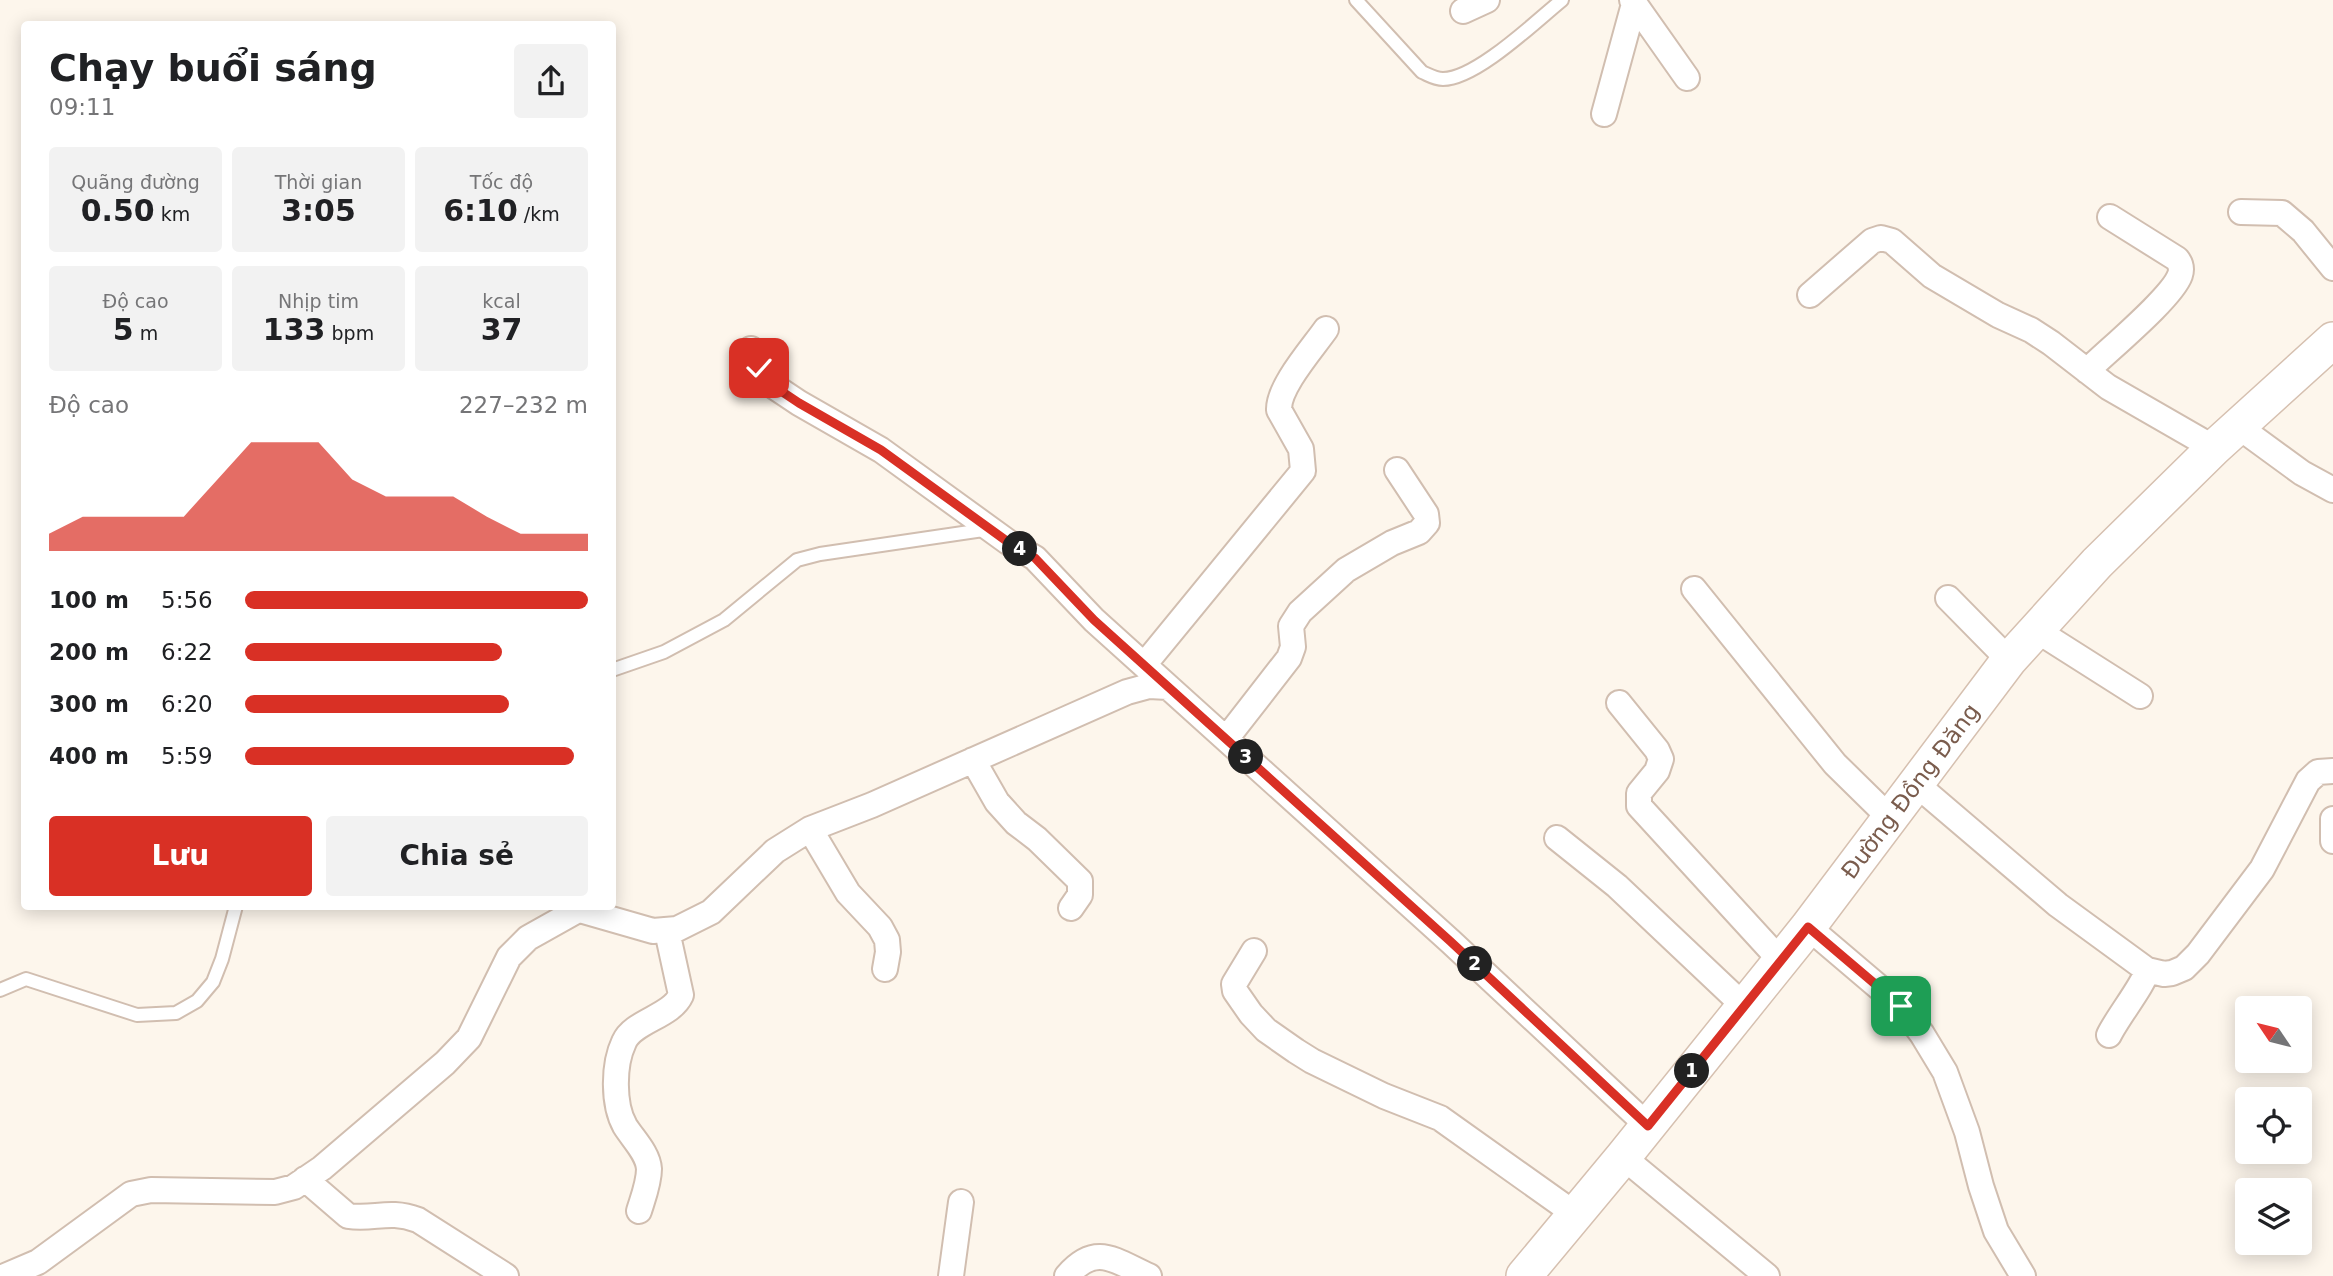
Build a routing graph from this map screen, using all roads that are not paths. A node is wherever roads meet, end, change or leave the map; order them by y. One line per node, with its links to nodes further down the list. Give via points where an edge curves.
1 (1356, 0): 3 (lane, via 1422,72 1446,79 1474,71)
2 (1487, 0): 5 (street)
3 (1562, 0)
4 (1633, 2): 6 (street); 7 (street)
5 (1463, 11)
6 (1687, 78)
7 (1604, 114)
8 (2241, 212): 10 (street, via 2282,214 2304,231)
9 (2110, 217): 15 (street, via 2177,260 2180,275 2168,295)
10 (2333, 268)
11 (1810, 295): 15 (street, via 1881,238 1892,241 1932,276 2031,330)
12 (1326, 329): 24 (street, via 1285,388 1279,405 1301,449 1303,471)
13 (2333, 341): 16 (main road, Đường Đồng Đăng)
14 (751, 349): 19 (street, via 775,387 881,450)
15 (2087, 370): 16 (street, via 2108,387)
16 (2227, 438): 18 (street); 22 (main road, Đường Đồng Đăng, via 2097,563)
17 (1397, 470): 29 (street, via 1426,514 1427,523 1419,532 1346,570 1300,612 1291,625 1289,658)
18 (2333, 490)
19 (990, 529): 24 (street, via 1035,558); 25 (lane, via 797,560 724,620 664,652)
20 (1694, 589): 33 (street, via 1835,764)
21 (1948, 598): 23 (street)
22 (2036, 630): 23 (main road, Đường Đồng Đăng); 27 (street)
23 (2009, 660): 32 (main road, Đường Đồng Đăng)
24 (1144, 665): 26 (street)
25 (616, 669)
26 (1168, 687): 29 (street); 30 (street, via 1127,692)
27 (2140, 696)
28 (1619, 703): 45 (street, via 1661,759 1639,793 1639,806)
29 (1226, 739): 51 (street)
30 (973, 760): 35 (street); 38 (street, via 997,802 1080,881 1080,895)
31 (2333, 771): 47 (street, via 2318,772 2308,781 2262,869 2198,954 2172,973)
32 (1916, 784): 33 (main road, Đường Đồng Đăng); 47 (street, via 2057,905)
33 (1890, 818): 42 (main road, Đường Đồng Đăng)
34 (2333, 819): 37 (street)
35 (810, 829): 43 (street, via 775,851 711,912); 46 (street, via 848,893 887,940)
36 (1557, 838): 49 (street, via 1617,886)
37 (2333, 841)
38 (1070, 908)
39 (235, 910): 48 (lane, via 213,982 197,1001 176,1013 137,1015 26,979)
40 (569, 910): 53 (street, via 509,957 468,1038 445,1063)
41 (579, 910): 43 (street)
42 (1808, 927): 45 (main road, Đường Đồng Đăng); 64 (street, via 1901,1006 1917,1026 1945,1072 1996,1231)
43 (667, 931): 55 (street, via 681,995 672,1007 628,1035 617,1072 619,1114 649,1168)
44 (1254, 951): 56 (street, via 1234,984 1266,1030 1311,1062 1440,1118)
45 (1781, 961): 49 (main road, Đường Đồng Đăng)
46 (885, 969)
47 (2147, 970): 50 (street)
48 (0, 990)
49 (1744, 1006): 51 (main road, Đường Đồng Đăng)
50 (2109, 1035)
51 (1648, 1126): 52 (main road, Đường Đồng Đăng)
52 (1623, 1157): 56 (main road, Đường Đồng Đăng); 63 (street)
53 (305, 1179): 57 (street, via 275,1192 151,1190 131,1194 38,1262); 58 (street, via 353,1217 396,1213 418,1220)
54 (961, 1202): 59 (street)
55 (639, 1211)
56 (1575, 1214): 62 (main road, Đường Đồng Đăng)
57 (5, 1276)
58 (506, 1276)
59 (951, 1276)
60 (1067, 1276): 61 (street, via 1080,1261 1094,1256)
61 (1149, 1276)
62 (1524, 1276)
63 (1767, 1276)
64 (2023, 1276)

